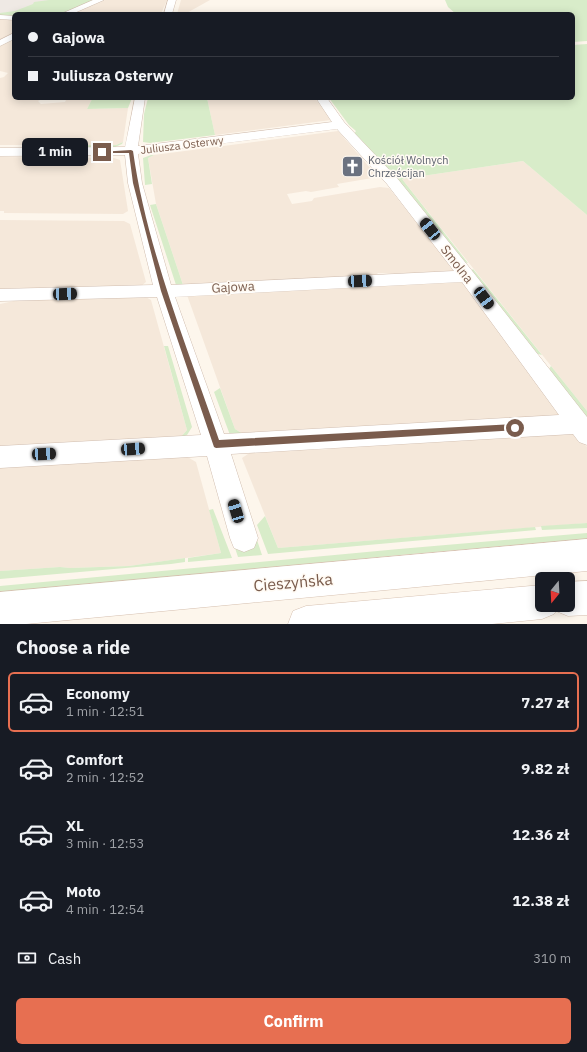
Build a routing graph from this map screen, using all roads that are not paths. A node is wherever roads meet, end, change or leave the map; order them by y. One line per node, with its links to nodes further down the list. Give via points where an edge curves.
1 (100, 0): 3 (street)
2 (172, 0): 4 (street)
3 (70, 12)
4 (169, 12)
5 (0, 17): 6 (street)
6 (12, 18)
7 (12, 37): 8 (street)
8 (0, 43)
9 (140, 100): 12 (street)
10 (322, 100): 11 (street, Smolna)
11 (340, 125): 12 (street, Juliusza Osterwy); 14 (street, Smolna, via 392,181)
12 (131, 151): 13 (street, Juliusza Osterwy); 15 (street, via 135,183)
13 (0, 152)
14 (467, 276): 15 (street, Gajowa); 17 (street, Smolna)
15 (164, 291): 16 (street, Gajowa); 18 (street)
16 (0, 295)
17 (583, 429): 18 (street)
18 (216, 444): 19 (street); 20 (street)
19 (0, 457)
20 (244, 538)
21 (587, 555): 25 (main road, Cieszyńska)
22 (587, 598): 23 (main road)
23 (575, 599)
24 (535, 603): 26 (main road)
25 (0, 609)
26 (358, 621): 27 (main road)
27 (306, 624)

